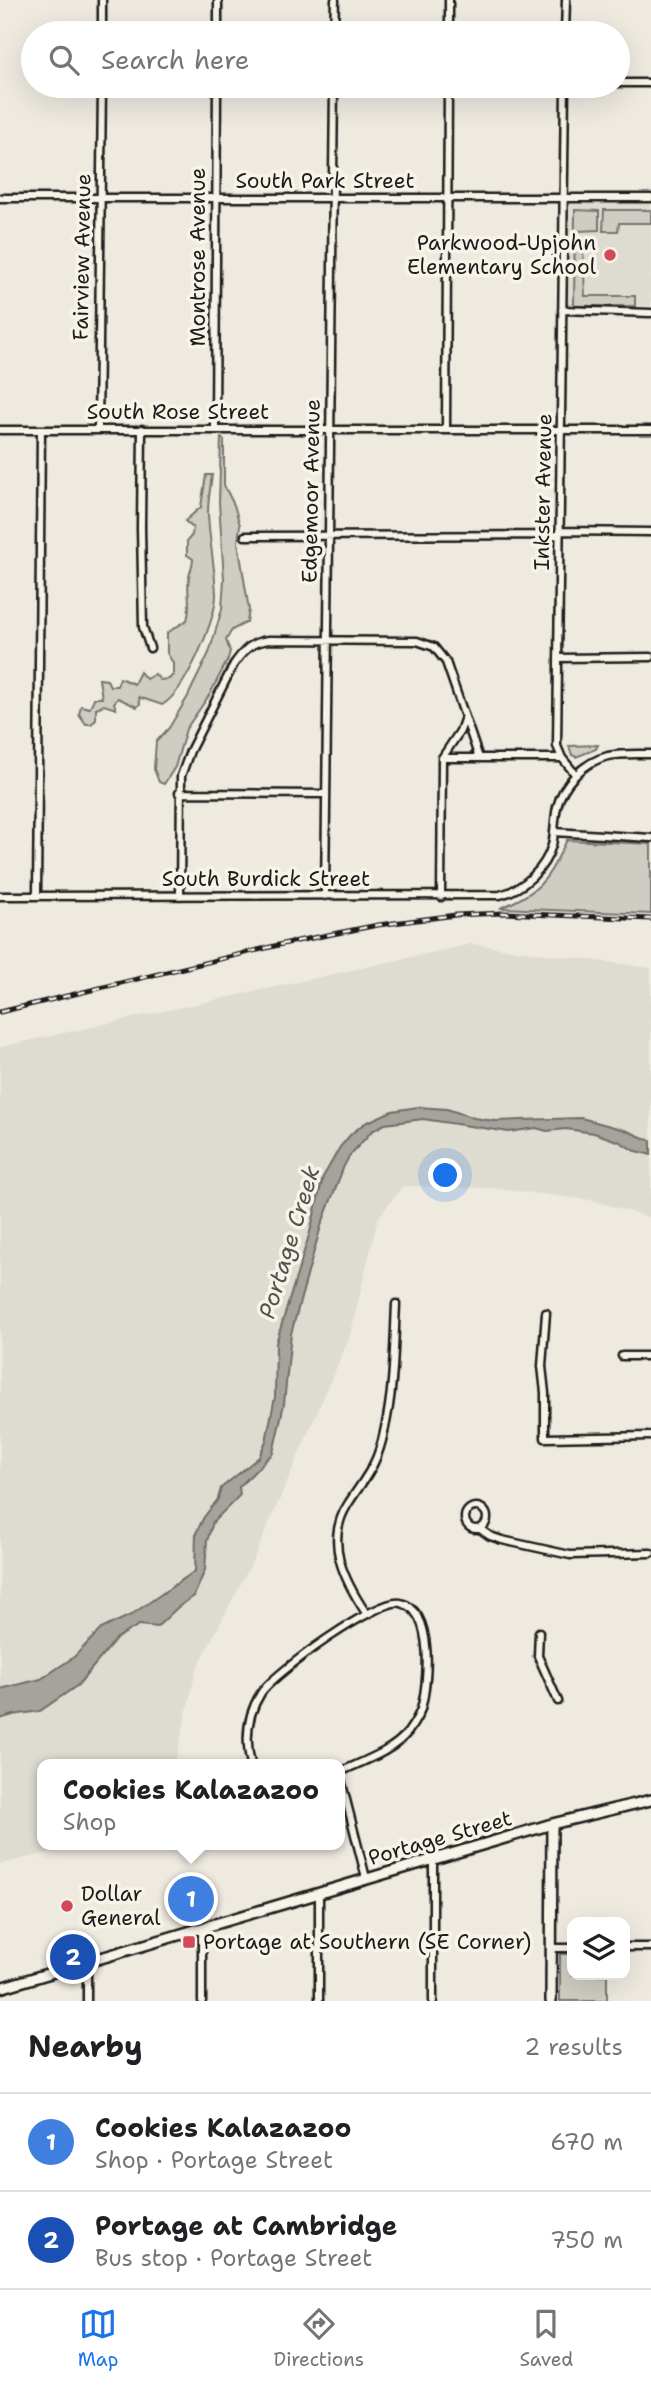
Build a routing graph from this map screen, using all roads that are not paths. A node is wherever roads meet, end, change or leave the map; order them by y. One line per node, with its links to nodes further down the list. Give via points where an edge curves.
1 (103, 0): 6 (street)
2 (218, 0): 7 (street)
3 (335, 0): 8 (street)
4 (449, 0): 9 (street)
5 (566, 0): 10 (street)
6 (102, 21)
7 (218, 21)
8 (334, 21)
9 (449, 21)
10 (565, 21)
11 (630, 83): 12 (street)
12 (651, 83)
13 (102, 98): 20 (street, Fairview Avenue)
14 (217, 98): 23 (street, Montrose Avenue)
15 (334, 98): 24 (street, Edgemoor Avenue)
16 (448, 98): 21 (street)
17 (565, 98): 18 (street, Inkster Avenue)
18 (563, 197): 21 (street, South Park Street); 22 (street, South Park Street); 25 (street, Inkster Avenue)
19 (0, 198): 20 (street, South Park Street)
20 (100, 198): 23 (street, South Park Street); 27 (street, Fairview Avenue)
21 (447, 198): 24 (street, South Park Street); 34 (street)
22 (651, 198)
23 (215, 199): 24 (street, South Park Street); 29 (street, Montrose Avenue)
24 (333, 199): 33 (street, Edgemoor Avenue)
25 (562, 310): 26 (street); 30 (street, Inkster Avenue)
26 (651, 313)
27 (99, 429): 28 (street, South Rose Street); 32 (street, South Rose Street)
28 (142, 429): 29 (street, South Rose Street); 41 (street, via 143,627)
29 (215, 429): 33 (street, South Rose Street)
30 (561, 429): 34 (street, South Rose Street); 35 (street, South Rose Street); 37 (street, Inkster Avenue)
31 (0, 430): 32 (street, South Rose Street)
32 (41, 430): 55 (street)
33 (329, 430): 34 (street, South Rose Street); 39 (street, Edgemoor Avenue)
34 (446, 430)
35 (651, 430)
36 (651, 531): 37 (street)
37 (559, 533): 39 (street); 43 (street, Inkster Avenue)
38 (245, 536): 39 (street)
39 (329, 536): 40 (street, Edgemoor Avenue)
40 (326, 641): 44 (street, via 417,641 434,647 446,662); 50 (street, via 269,640 248,647 234,664 190,751); 51 (street, Edgemoor Avenue)
41 (150, 648)
42 (651, 656): 43 (street)
43 (558, 658): 48 (street, Inkster Avenue, via 557,746)
44 (464, 717): 46 (street); 47 (street)
45 (651, 754): 49 (street, via 610,756 586,765)
46 (442, 758): 47 (street); 58 (street)
47 (479, 758): 48 (street)
48 (562, 758): 49 (street)
49 (576, 775): 52 (street, via 560,798)
50 (179, 793): 51 (street); 56 (street)
51 (326, 794): 57 (street, Edgemoor Avenue)
52 (554, 832): 53 (street); 58 (street, South Burdick Street, via 545,861 513,891)
53 (651, 838)
54 (0, 896): 55 (street, South Burdick Street)
55 (37, 896): 56 (street, South Burdick Street)
56 (180, 896): 57 (street, South Burdick Street)
57 (325, 896): 58 (street, South Burdick Street)
58 (441, 897)
59 (396, 1304): 66 (street, via 385,1430 370,1474 347,1504 337,1533 344,1576)
60 (547, 1313): 63 (street, via 542,1366 545,1438)
61 (622, 1356): 62 (street)
62 (651, 1356)
63 (651, 1436)
64 (481, 1528): 65 (street, via 502,1540 570,1555)
65 (651, 1553)
66 (366, 1613): 69 (street, via 265,1687 248,1726); 70 (street, via 398,1602 415,1612 425,1631 424,1698 416,1720 399,1742)
67 (538, 1632): 68 (street, via 538,1656)
68 (558, 1701)
69 (250, 1759)
70 (345, 1771)
71 (345, 1794): 75 (street)
72 (651, 1800): 73 (main road, Portage Street)
73 (552, 1824): 74 (main road, Portage Street); 80 (main road)
74 (433, 1859): 75 (main road, Portage Street); 87 (street)
75 (366, 1878): 76 (main road, Portage Street)
76 (319, 1893): 77 (main road, Portage Street); 86 (street)
77 (202, 1929): 82 (main road, Portage Street); 85 (street)
78 (630, 1947): 79 (street)
79 (651, 1947)
80 (551, 1948): 81 (street); 88 (main road)
81 (567, 1948)
82 (87, 1962): 83 (main road, Portage Street); 84 (street)
83 (0, 1988)
84 (87, 2001)
85 (202, 2001)
86 (319, 2001)
87 (433, 2001)
88 (551, 2001)

